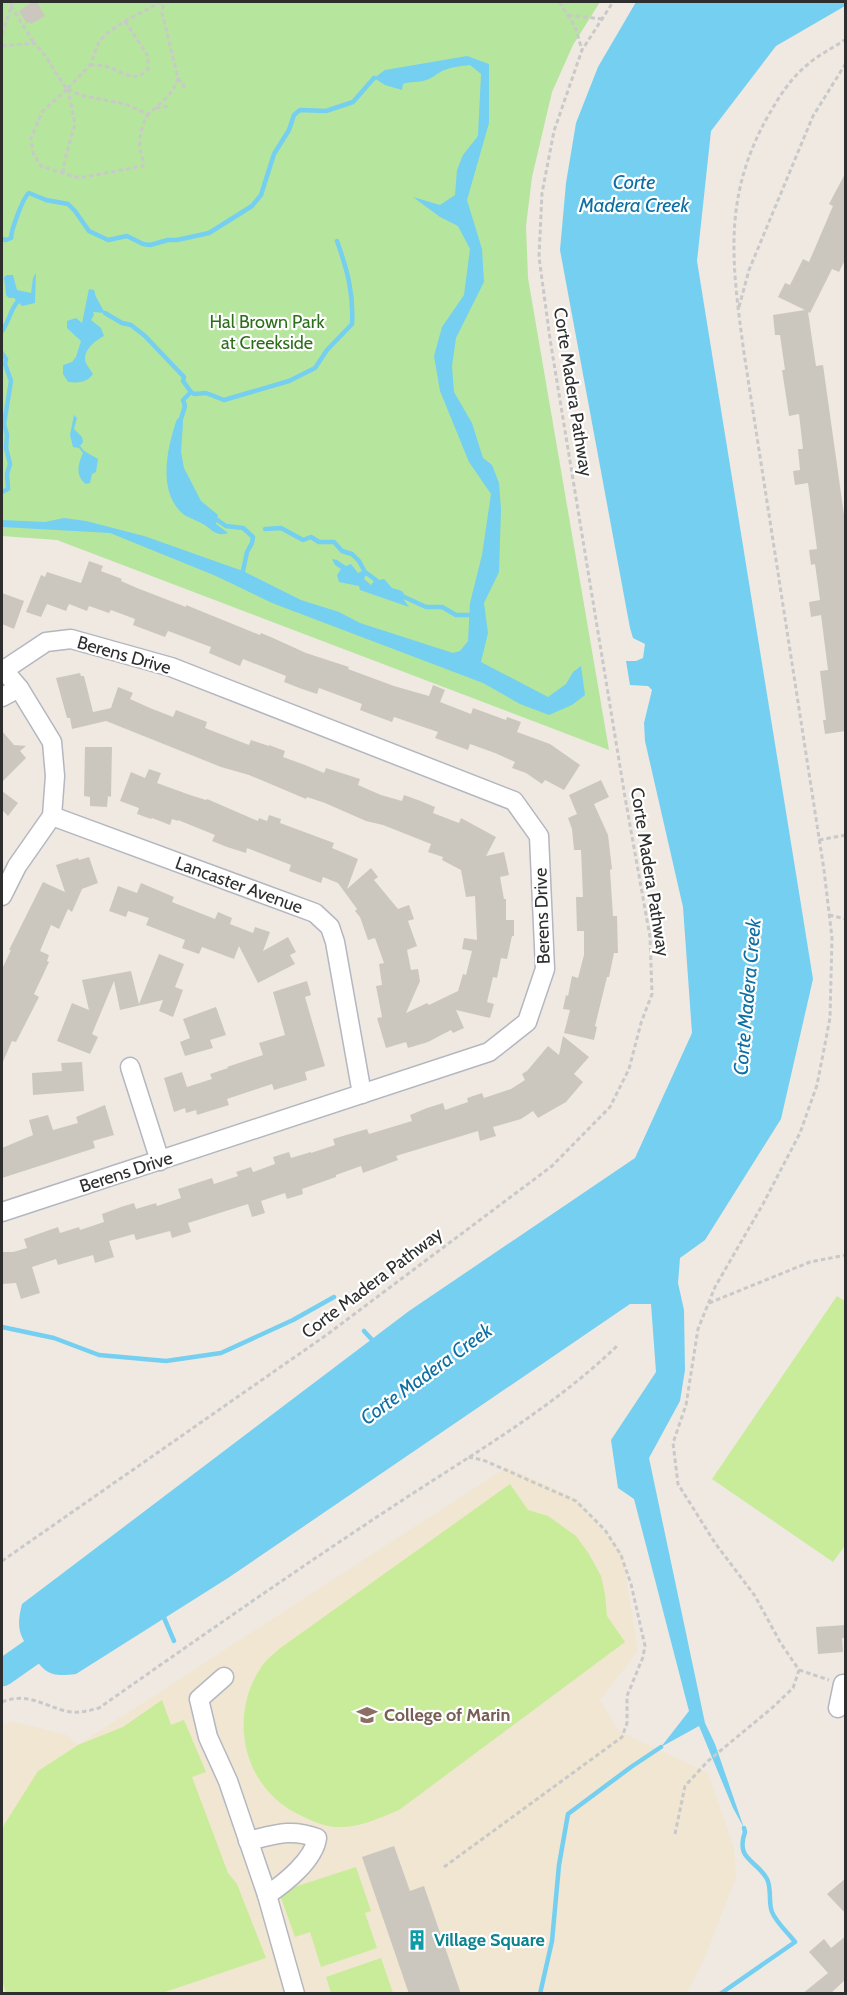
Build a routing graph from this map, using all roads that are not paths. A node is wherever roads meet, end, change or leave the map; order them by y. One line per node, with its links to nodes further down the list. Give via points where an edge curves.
1 (3, 669): 2 (street); 7 (street, Berens Drive, via 46,642 71,639 171,667 514,801 539,836 545,969 527,1022 489,1052)
2 (19, 688): 3 (street); 4 (street, via 52,742)
3 (2, 697)
4 (52, 816): 5 (street, via 16,866); 7 (street, Lancaster Avenue, via 315,913 330,927 335,942)
5 (2, 896)
6 (130, 1066): 8 (street)
7 (362, 1094): 8 (street, Berens Drive)
8 (160, 1161): 9 (street, Berens Drive)
9 (2, 1212)
10 (225, 1677): 13 (street, via 199,1699 208,1737)
11 (844, 1684): 12 (street)
12 (838, 1707)
13 (248, 1841): 14 (street); 14 (street, via 288,1832 316,1838 308,1858 286,1882)
14 (267, 1895): 15 (street)
15 (295, 1994)

